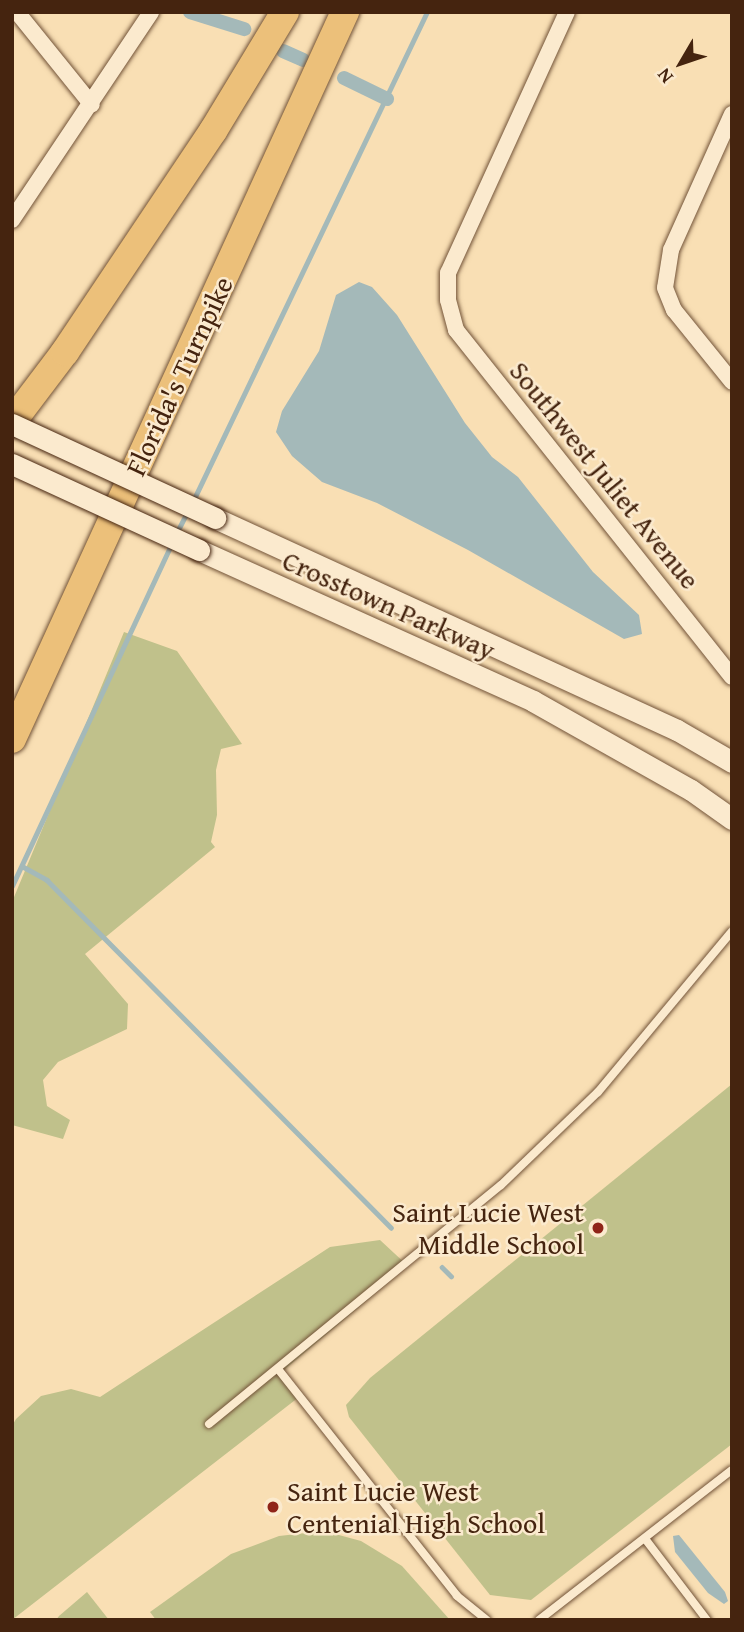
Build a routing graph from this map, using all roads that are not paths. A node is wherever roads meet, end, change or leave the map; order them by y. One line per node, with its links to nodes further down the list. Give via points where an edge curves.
1 (17, 12): 6 (street)
2 (151, 12): 6 (street)
3 (285, 12): 10 (highway, via 213,131)
4 (345, 12): 13 (highway, Florida's Turnpike)
5 (566, 12): 12 (street, Southwest Juliet Avenue, via 448,273 448,300 456,330)
6 (92, 105): 8 (street)
7 (732, 114): 9 (street, via 671,250 665,288 674,310)
8 (12, 220)
9 (732, 382)
10 (12, 423): 14 (main road, Crosstown Parkway, bridge, via 677,730)
11 (12, 464): 15 (main road, Crosstown Parkway, bridge, via 533,701 691,790)
12 (732, 677)
13 (12, 738)
14 (732, 762)
15 (732, 819)
16 (732, 931): 17 (lane, via 598,1092 501,1185)
17 (278, 1369): 18 (lane); 21 (lane, via 457,1595)
18 (209, 1424)
19 (732, 1470): 20 (lane)
20 (646, 1540): 22 (lane); 23 (lane)
21 (487, 1620)
22 (539, 1620)
23 (707, 1620)

